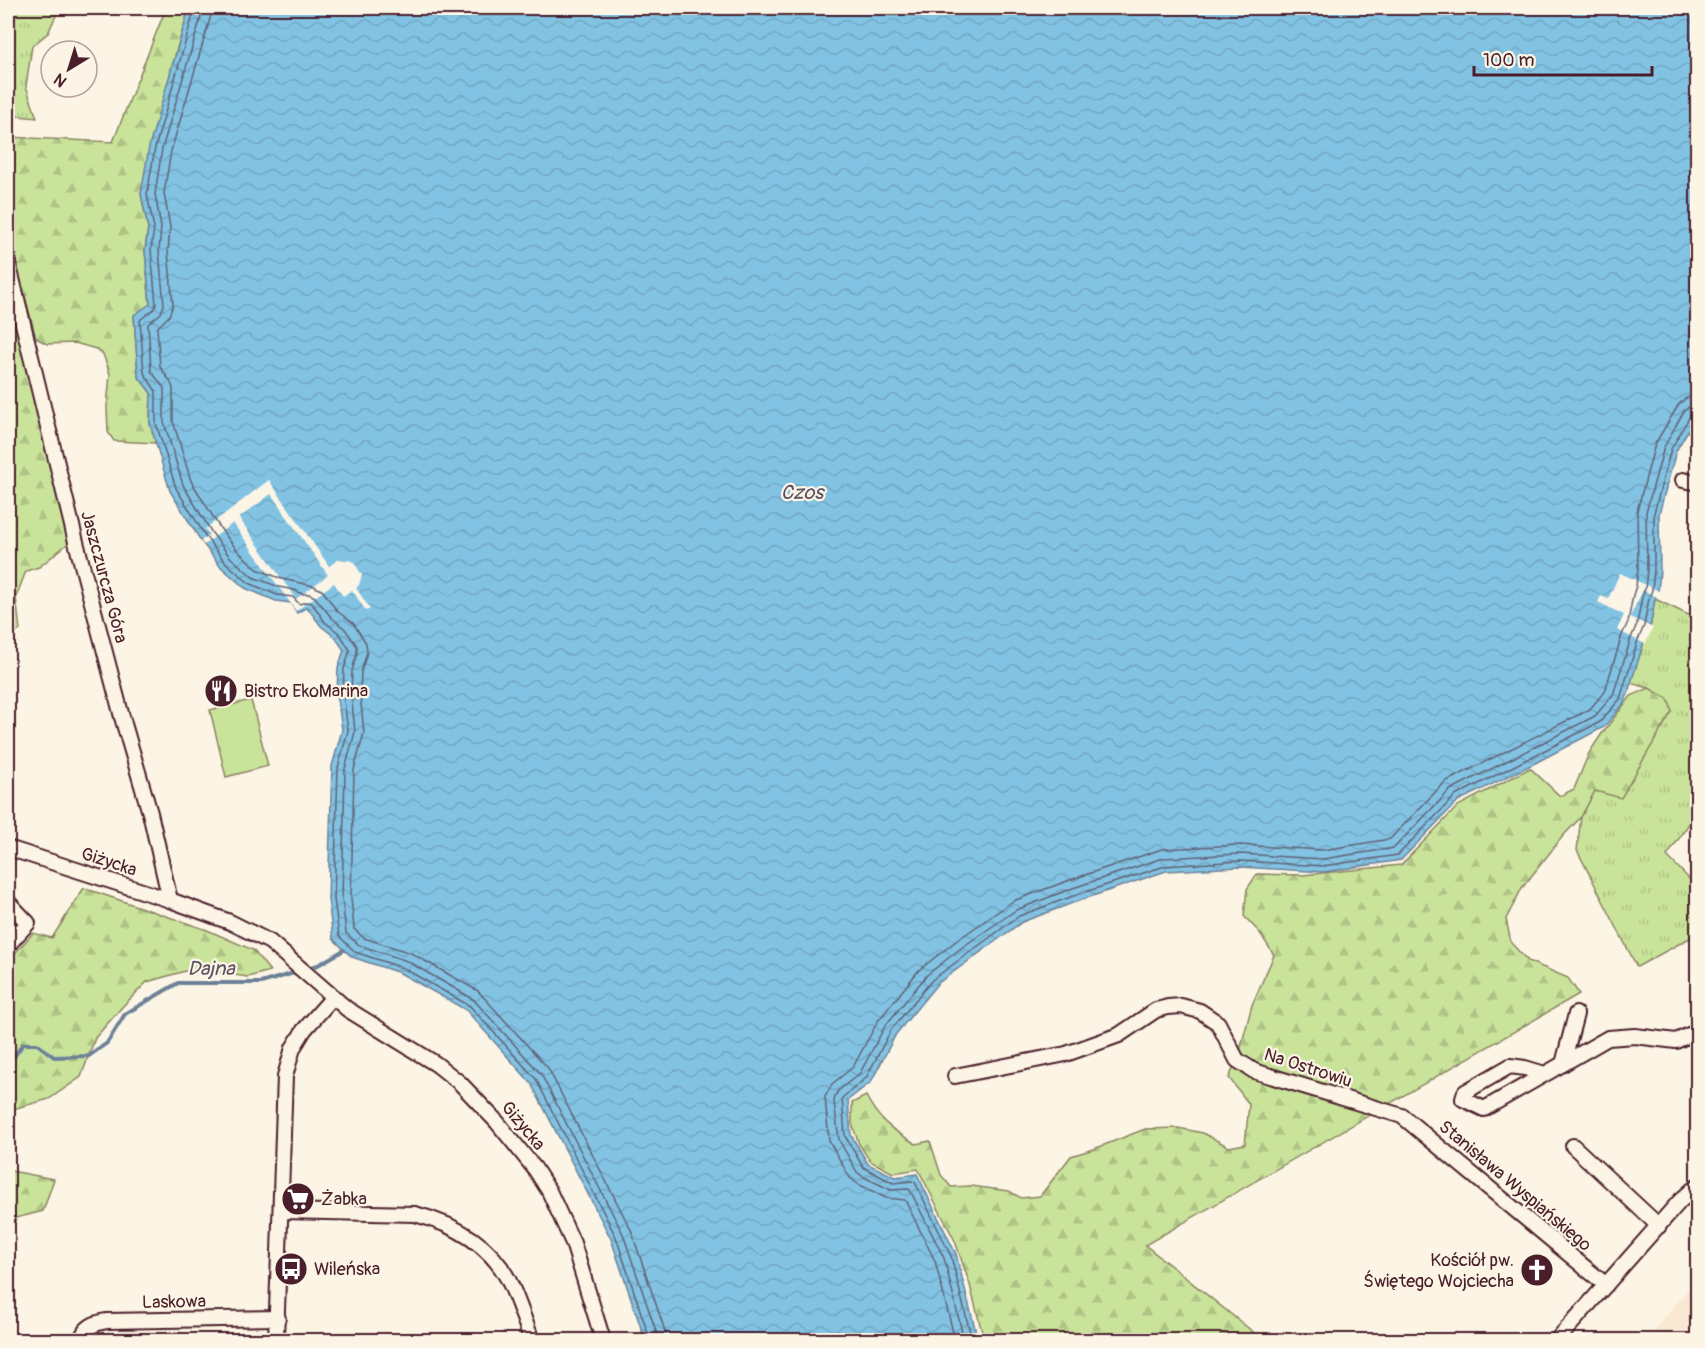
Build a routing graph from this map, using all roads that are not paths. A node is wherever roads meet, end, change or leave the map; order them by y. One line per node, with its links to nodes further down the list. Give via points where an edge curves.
1 (8, 262): 5 (street, Jaszczurcza Góra, via 76,542)
2 (1683, 480): 3 (street)
3 (1698, 483)
4 (8, 848): 5 (street, Giżycka)
5 (170, 900): 8 (street, Giżycka, via 230,921 270,942)
6 (8, 902): 7 (street, via 28,923)
7 (8, 945)
8 (333, 997): 17 (street, via 293,1048 285,1076); 24 (street, Giżycka, via 460,1083 536,1169 573,1243)
9 (1576, 1014): 11 (street)
10 (1698, 1030): 11 (street, via 1676,1041 1635,1036 1608,1038)
11 (1563, 1064): 12 (street)
12 (1545, 1074): 12 (street, via 1484,1109 1463,1099 1466,1092 1510,1066)
13 (955, 1076): 14 (street, Na Ostrowiu, via 1066,1054 1119,1035 1156,1010 1181,1006 1200,1011 1218,1023 1237,1060 1254,1071)
14 (1402, 1116): 19 (street, Stanisława Wyspiańskiego)
15 (1573, 1146): 18 (street)
16 (1698, 1185): 18 (street)
17 (282, 1211): 20 (street); 23 (street, via 415,1214 458,1230 477,1242 507,1276)
18 (1659, 1226): 19 (street)
19 (1606, 1285): 25 (street)
20 (278, 1318): 21 (street, Laskowa, via 97,1322); 22 (street)
21 (81, 1341)
22 (276, 1341)
23 (532, 1341)
24 (603, 1341)
25 (1557, 1341)

